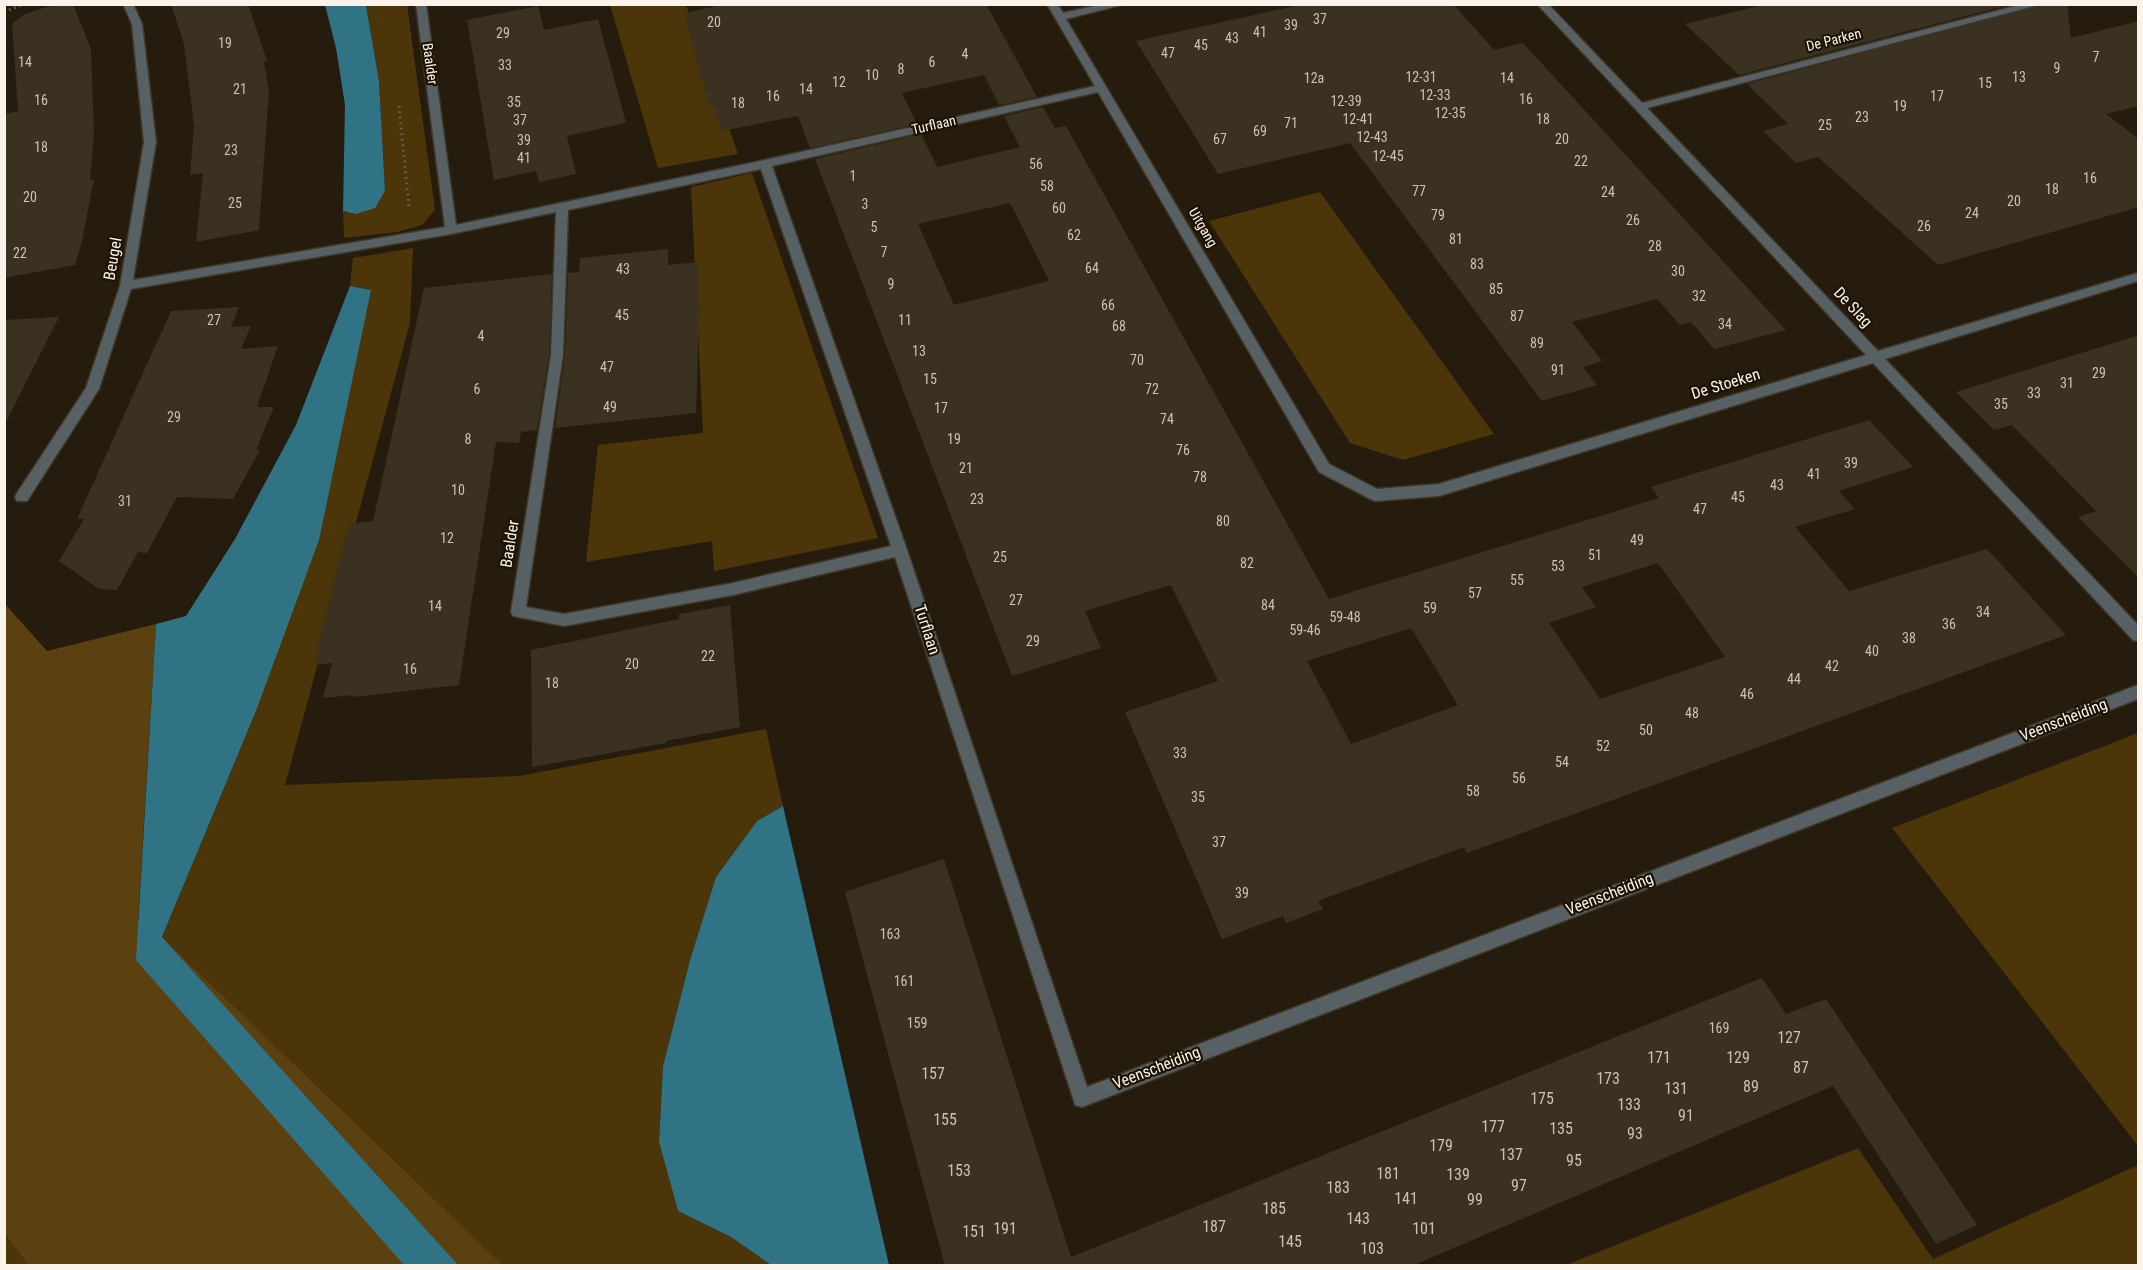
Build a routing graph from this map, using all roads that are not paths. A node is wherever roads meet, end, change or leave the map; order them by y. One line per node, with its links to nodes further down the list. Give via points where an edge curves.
1 (128, 4): 14 (street, Beugel, via 137,24 150,142)
2 (421, 4): 12 (street, Baalder)
3 (1052, 4): 7 (street, Uitgang)
4 (1120, 4): 7 (street)
5 (1542, 4): 9 (street, De Slag)
6 (2037, 4): 9 (street, De Parken)
7 (1060, 17): 8 (street, Uitgang)
8 (1103, 88): 10 (street, Turflaan); 16 (street, Uitgang)
9 (1639, 107): 15 (street, De Slag)
10 (765, 164): 11 (street, Turflaan); 18 (street, Turflaan)
11 (562, 207): 12 (street); 18 (street, Baalder, via 557,356 518,612 564,620 733,589)
12 (451, 230): 14 (street)
13 (2139, 277): 15 (street, De Stoeken)
14 (126, 286): 17 (street, Beugel, via 92,388)
15 (1875, 356): 16 (street, De Stoeken, via 1439,490 1375,495); 19 (street, De Slag)
16 (1324, 468)
17 (22, 497)
18 (900, 550): 21 (street, Turflaan)
19 (2139, 635)
20 (2139, 692): 21 (street, Veenscheiding)
21 (1082, 1098)

